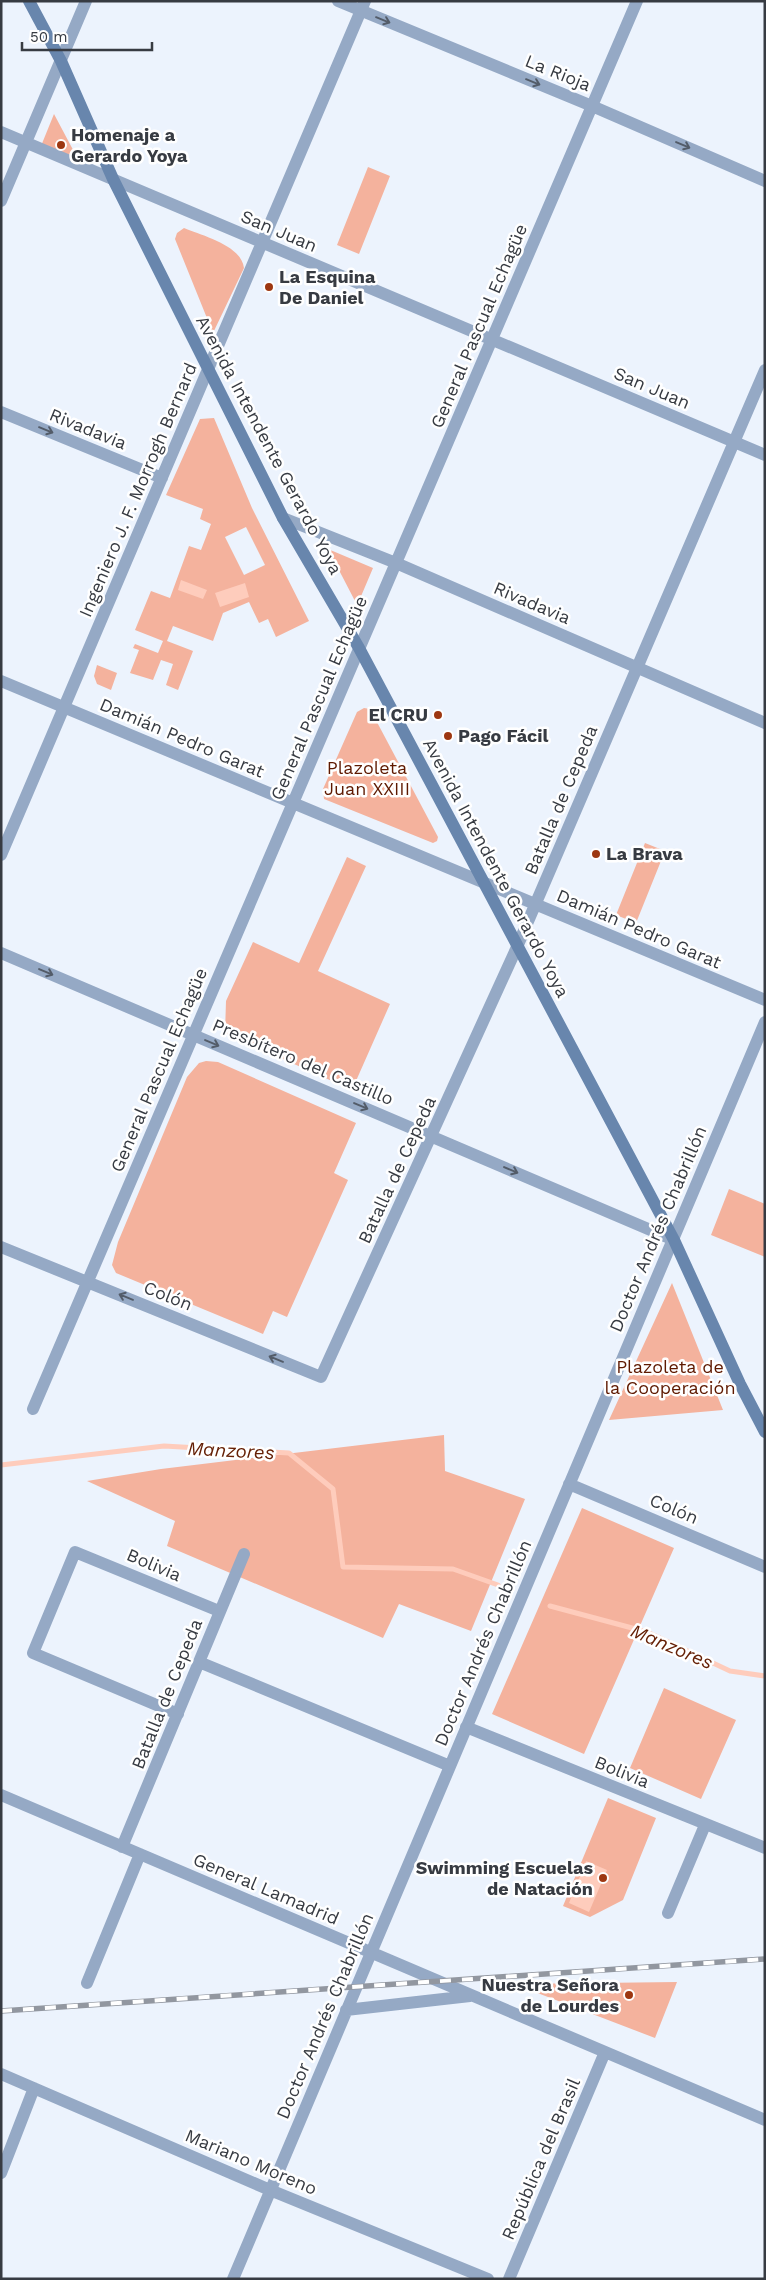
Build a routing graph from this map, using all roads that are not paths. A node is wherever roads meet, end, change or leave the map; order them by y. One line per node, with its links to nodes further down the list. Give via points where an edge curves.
1 (29, 1): 6 (main road, Avenida Intendente Gerardo Yoya)
2 (86, 1): 6 (street)
3 (338, 1): 5 (street, La Rioja)
4 (637, 1): 7 (street, General Pascual Echagüe)
5 (363, 6): 7 (street, La Rioja, one-way to 7); 13 (street, Ingeniero J. F. Morrogh Bernard)
6 (61, 61): 9 (street); 10 (main road, Avenida Intendente Gerardo Yoya)
7 (592, 106): 11 (street, La Rioja, one-way to 11); 14 (street, General Pascual Echagüe)
8 (1, 132): 9 (street, San Juan)
9 (26, 142): 10 (street, San Juan); 12 (street)
10 (113, 179): 13 (street, San Juan); 15 (main road, Avenida Intendente Gerardo Yoya)
11 (765, 181)
12 (1, 201)
13 (262, 242): 14 (street, San Juan); 15 (street, Ingeniero J. F. Morrogh Bernard)
14 (492, 340): 18 (street, San Juan); 22 (street, General Pascual Echagüe)
15 (209, 369): 20 (street, Ingeniero J. F. Morrogh Bernard); 21 (main road, Avenida Intendente Gerardo Yoya)
16 (765, 370): 18 (street, Batalla de Cepeda)
17 (1, 412): 20 (street, Rivadavia, one-way to 20)
18 (734, 442): 19 (street, San Juan); 24 (street, Batalla de Cepeda)
19 (765, 455)
20 (162, 478): 26 (street, Ingeniero J. F. Morrogh Bernard)
21 (283, 518): 22 (street, Rivadavia); 23 (main road, Avenida Intendente Gerardo Yoya)
22 (396, 563): 23 (street, General Pascual Echagüe); 24 (street, Rivadavia)
23 (359, 648): 28 (street, General Pascual Echagüe); 30 (main road, Avenida Intendente Gerardo Yoya)
24 (637, 668): 27 (street, Rivadavia); 31 (street, Batalla de Cepeda)
25 (1, 681): 26 (street, Damián Pedro Garat)
26 (64, 708): 28 (street, Damián Pedro Garat); 29 (street, Ingeniero J. F. Morrogh Bernard)
27 (765, 723)
28 (293, 803): 30 (street, Damián Pedro Garat); 36 (street, General Pascual Echagüe)
29 (1, 855)
30 (483, 883): 31 (street, Damián Pedro Garat); 32 (main road, Avenida Intendente Gerardo Yoya)
31 (536, 905): 32 (street, Batalla de Cepeda); 34 (street, Damián Pedro Garat)
32 (517, 947): 37 (street, Batalla de Cepeda); 38 (main road, Avenida Intendente Gerardo Yoya)
33 (1, 953): 36 (street, Presbítero del Castillo, one-way to 36)
34 (765, 1000)
35 (765, 1022): 38 (street, Doctor Andrés Chabrillón)
36 (194, 1035): 37 (street, Presbítero del Castillo, one-way to 37); 40 (street, General Pascual Echagüe)
37 (432, 1136): 38 (street, Presbítero del Castillo, one-way to 38); 41 (street, Batalla de Cepeda)
38 (674, 1240): 43 (main road, Avenida Intendente Gerardo Yoya); 44 (street, Doctor Andrés Chabrillón)
39 (1, 1247): 40 (street, Colón)
40 (88, 1282): 41 (street, Colón, one-way to 40); 42 (street, General Pascual Echagüe)
41 (321, 1377)
42 (33, 1409)
43 (764, 1429)
44 (569, 1484): 46 (street, Colón); 50 (street, Doctor Andrés Chabrillón)
45 (244, 1554): 47 (street, Batalla de Cepeda)
46 (765, 1566)
47 (219, 1611): 48 (street, Batalla de Cepeda); 49 (street, Bolivia, via 75,1552 33,1653)
48 (200, 1662): 49 (street, Batalla de Cepeda); 51 (street)
49 (178, 1714): 54 (street, Batalla de Cepeda)
50 (466, 1727): 51 (street, Doctor Andrés Chabrillón); 53 (street, Bolivia)
51 (450, 1766): 58 (street, Doctor Andrés Chabrillón)
52 (1, 1795): 54 (street, General Lamadrid)
53 (705, 1825): 55 (street, Bolivia); 57 (street)
54 (122, 1847): 56 (street, General Lamadrid)
55 (765, 1848)
56 (140, 1854): 58 (street, General Lamadrid); 59 (street)
57 (668, 1913)
58 (371, 1952): 60 (street, General Lamadrid); 61 (street, Doctor Andrés Chabrillón)
59 (87, 1983)
60 (471, 1996): 61 (street); 62 (street, General Lamadrid)
61 (346, 2010): 67 (street, Doctor Andrés Chabrillón)
62 (605, 2052): 65 (street, General Lamadrid); 70 (street, República del Brasil)
63 (1, 2074): 64 (street, Mariano Moreno)
64 (34, 2088): 66 (street); 67 (street, Mariano Moreno)
65 (765, 2120)
66 (1, 2173)
67 (270, 2190): 68 (street, Doctor Andrés Chabrillón); 69 (street, Mariano Moreno)
68 (233, 2279)
69 (488, 2279)
70 (509, 2279)

